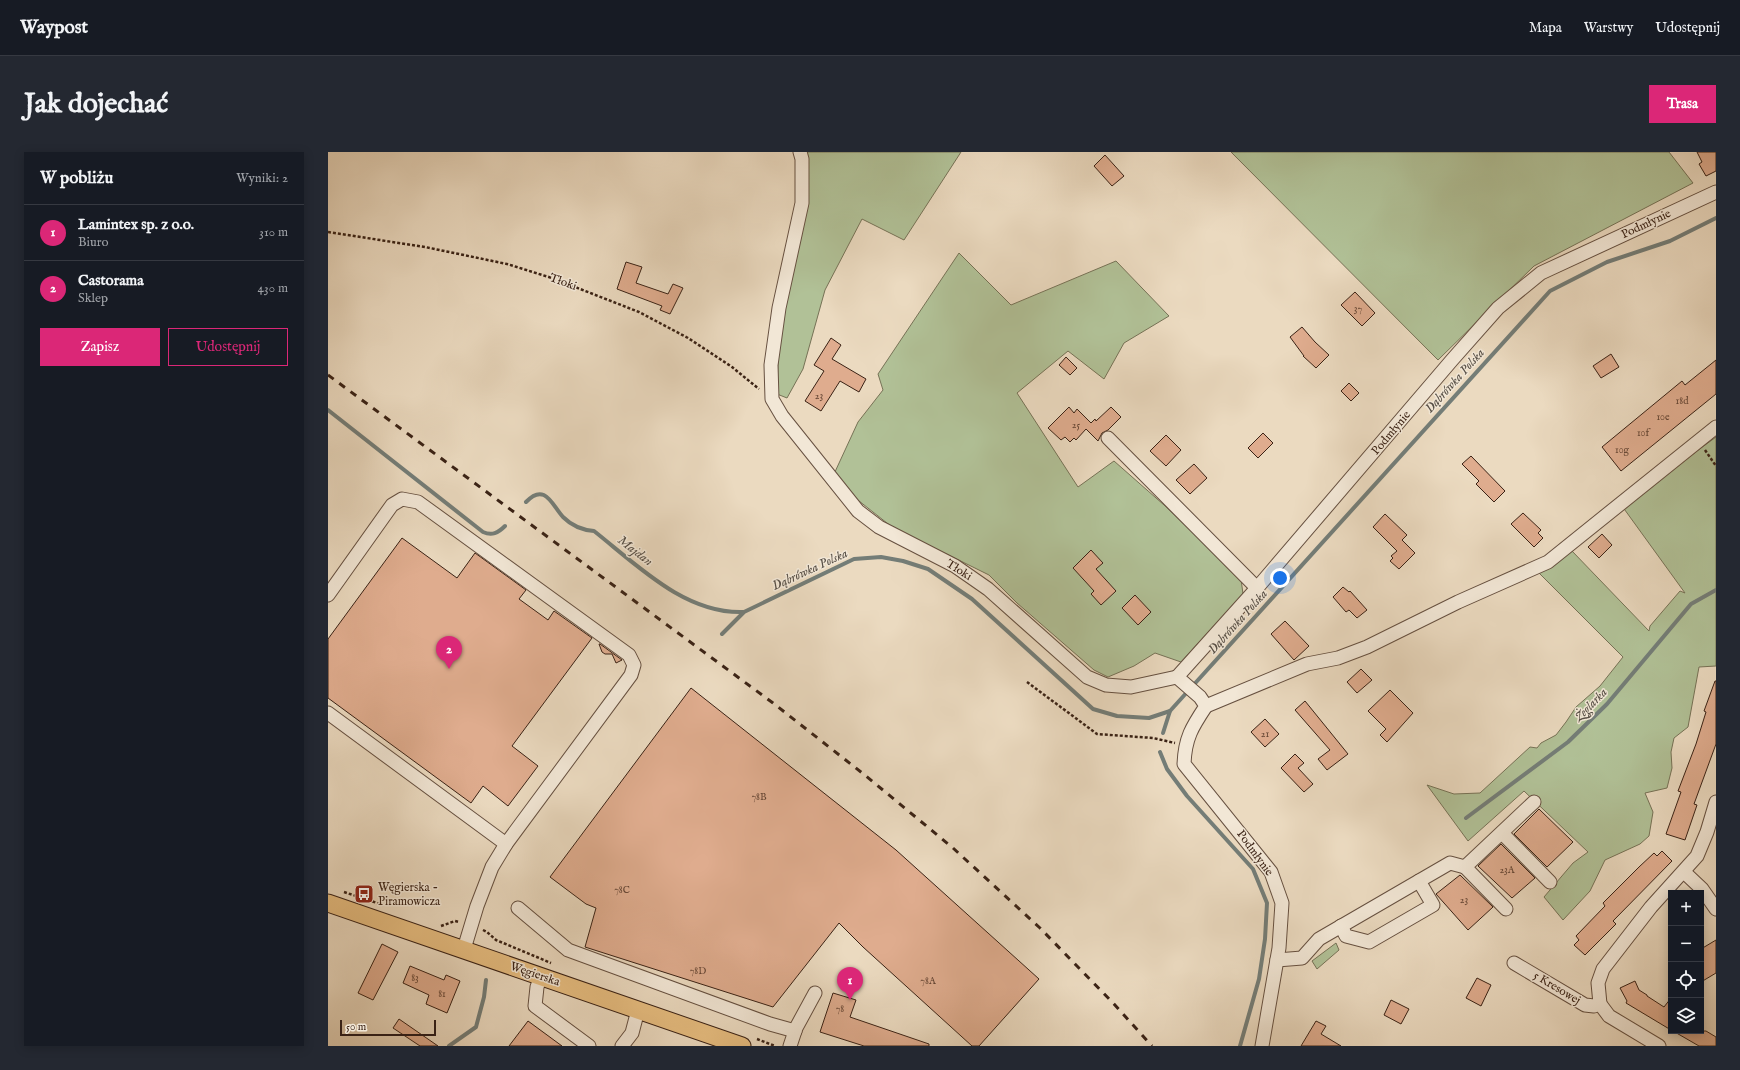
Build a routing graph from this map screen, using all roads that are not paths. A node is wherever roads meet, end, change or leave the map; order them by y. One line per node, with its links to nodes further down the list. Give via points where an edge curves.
1 (800, 152): 7 (street, Tłoki, via 802,203 779,308 771,365 772,399 787,422 858,511 879,527 955,566 988,588 1087,677 1106,685 1131,687)
2 (1716, 192): 5 (street, Podmłynie, via 1541,273 1498,308)
3 (1716, 427): 8 (street, via 1548,562 1458,602 1367,647 1338,658 1307,664)
4 (1108, 438): 5 (street)
5 (1257, 588): 7 (street, Podmłynie)
6 (328, 595): 13 (street, via 392,505 402,499 418,502 629,655 634,665 631,675)
7 (1180, 680): 8 (street)
8 (1203, 701): 24 (street, Podmłynie, via 1185,746 1184,764 1271,872 1282,903)
9 (328, 713): 13 (street)
10 (1534, 802): 12 (street)
11 (1716, 802): 15 (street, via 1703,844)
12 (1502, 833): 14 (street); 17 (street)
13 (506, 844): 23 (street, via 492,867)
14 (1465, 867): 16 (street, via 1450,863); 20 (street)
15 (1684, 872): 21 (street, via 1702,889); 28 (street, via 1651,907 1603,969 1598,983)
16 (1419, 881): 22 (street); 22 (street, via 1433,905 1368,942 1346,936)
17 (1550, 882)
18 (328, 903): 23 (main road, Węgierska)
19 (518, 908): 30 (street, via 568,950)
20 (1506, 909)
21 (1716, 909)
22 (1341, 926): 24 (street, via 1319,939 1302,958)
23 (464, 949): 26 (main road, Węgierska)
24 (1277, 960): 35 (street, Podmłynie)
25 (1514, 963): 28 (street, 5 Kresowej, via 1585,1005)
26 (541, 976): 29 (main road, Węgierska); 32 (street, via 535,1006)
27 (815, 993): 30 (street)
28 (1600, 1004): 36 (street, via 1609,1016)
29 (638, 1010): 31 (main road, Węgierska); 33 (street, via 632,1033)
30 (795, 1031): 34 (street)
31 (749, 1043)
32 (589, 1046)
33 (622, 1046)
34 (790, 1046)
35 (1262, 1046)
36 (1659, 1046)

